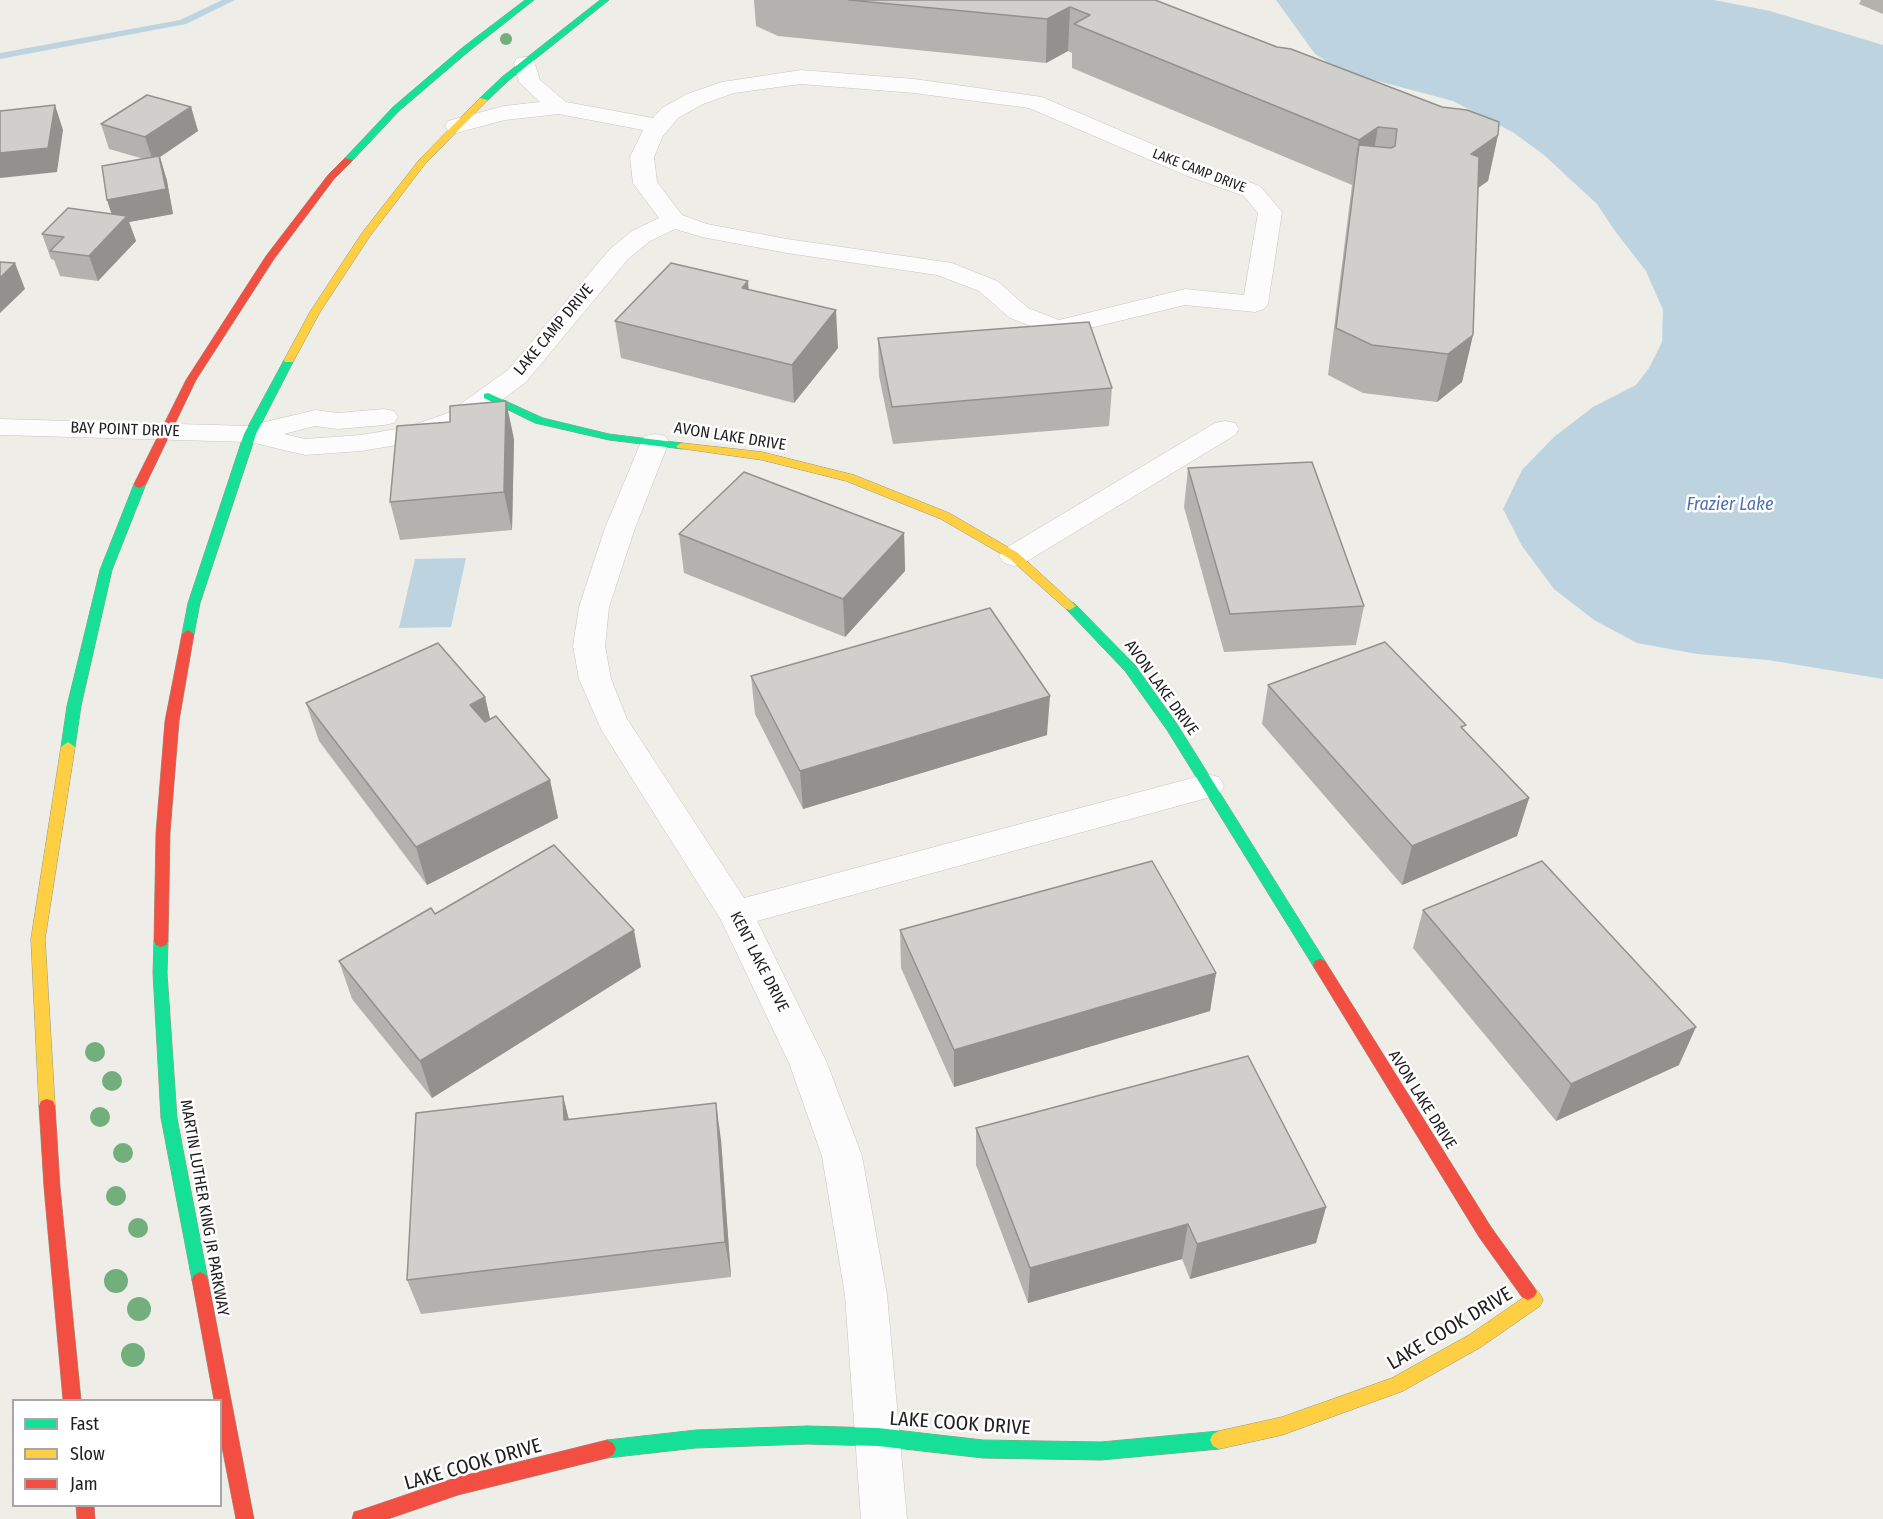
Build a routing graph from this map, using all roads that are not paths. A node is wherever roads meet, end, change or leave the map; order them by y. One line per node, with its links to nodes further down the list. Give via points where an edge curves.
1 (530, 0): 11 (main road, via 396,109 331,177 270,258 191,380)
2 (605, 0): 3 (main road, MARTIN LUTHER KING JR PARKWAY)
3 (525, 63): 4 (street, via 530,82); 5 (main road, MARTIN LUTHER KING JR PARKWAY)
4 (559, 107): 5 (street, via 504,112); 6 (street)
5 (456, 126): 12 (main road, MARTIN LUTHER KING JR PARKWAY, via 422,162 366,235 315,312)
6 (659, 126): 7 (street, LAKE CAMP DRIVE, via 642,157 645,183); 7 (street, LAKE CAMP DRIVE, via 670,113 695,99 730,87 801,77 976,93 1034,102 1252,191 1270,212 1255,304 1185,297 1057,328 1019,313 988,286 943,268 787,246 702,230)
7 (673, 220): 8 (street, LAKE CAMP DRIVE, via 641,236 619,254 517,376)
8 (488, 396): 12 (street, LAKE CAMP DRIVE, via 458,419 436,428 380,440 305,447); 13 (main road, AVON LAKE DRIVE, via 539,421 609,437)
9 (0, 427): 11 (street, BAY POINT DRIVE)
10 (1225, 429): 14 (street)
11 (166, 431): 12 (street, BAY POINT DRIVE); 18 (main road, via 146,468 104,581 74,706 38,939 52,1187)
12 (250, 434): 20 (main road, MARTIN LUTHER KING JR PARKWAY, via 194,603 172,721 163,833 160,973 169,1118)
13 (655, 441): 14 (main road, AVON LAKE DRIVE, via 762,456 850,478 945,516); 16 (street, KENT LAKE DRIVE, via 594,607 589,646 595,679 612,721)
14 (1014, 556): 15 (main road, AVON LAKE DRIVE, via 1090,624 1130,668)
15 (1207, 786): 16 (street); 17 (main road, AVON LAKE DRIVE, via 1485,1232)
16 (736, 914): 19 (street, KENT LAKE DRIVE, via 808,1063 842,1156 866,1295)
17 (1534, 1300): 19 (main road, LAKE COOK DRIVE, via 1475,1341 1397,1384 1282,1426 1210,1442 1101,1451 983,1449)
18 (72, 1399)
19 (878, 1437): 21 (main road, LAKE COOK DRIVE, via 696,1439 609,1448 459,1486); 22 (street, KENT LAKE DRIVE)
20 (245, 1519)
21 (361, 1519)
22 (884, 1519)

